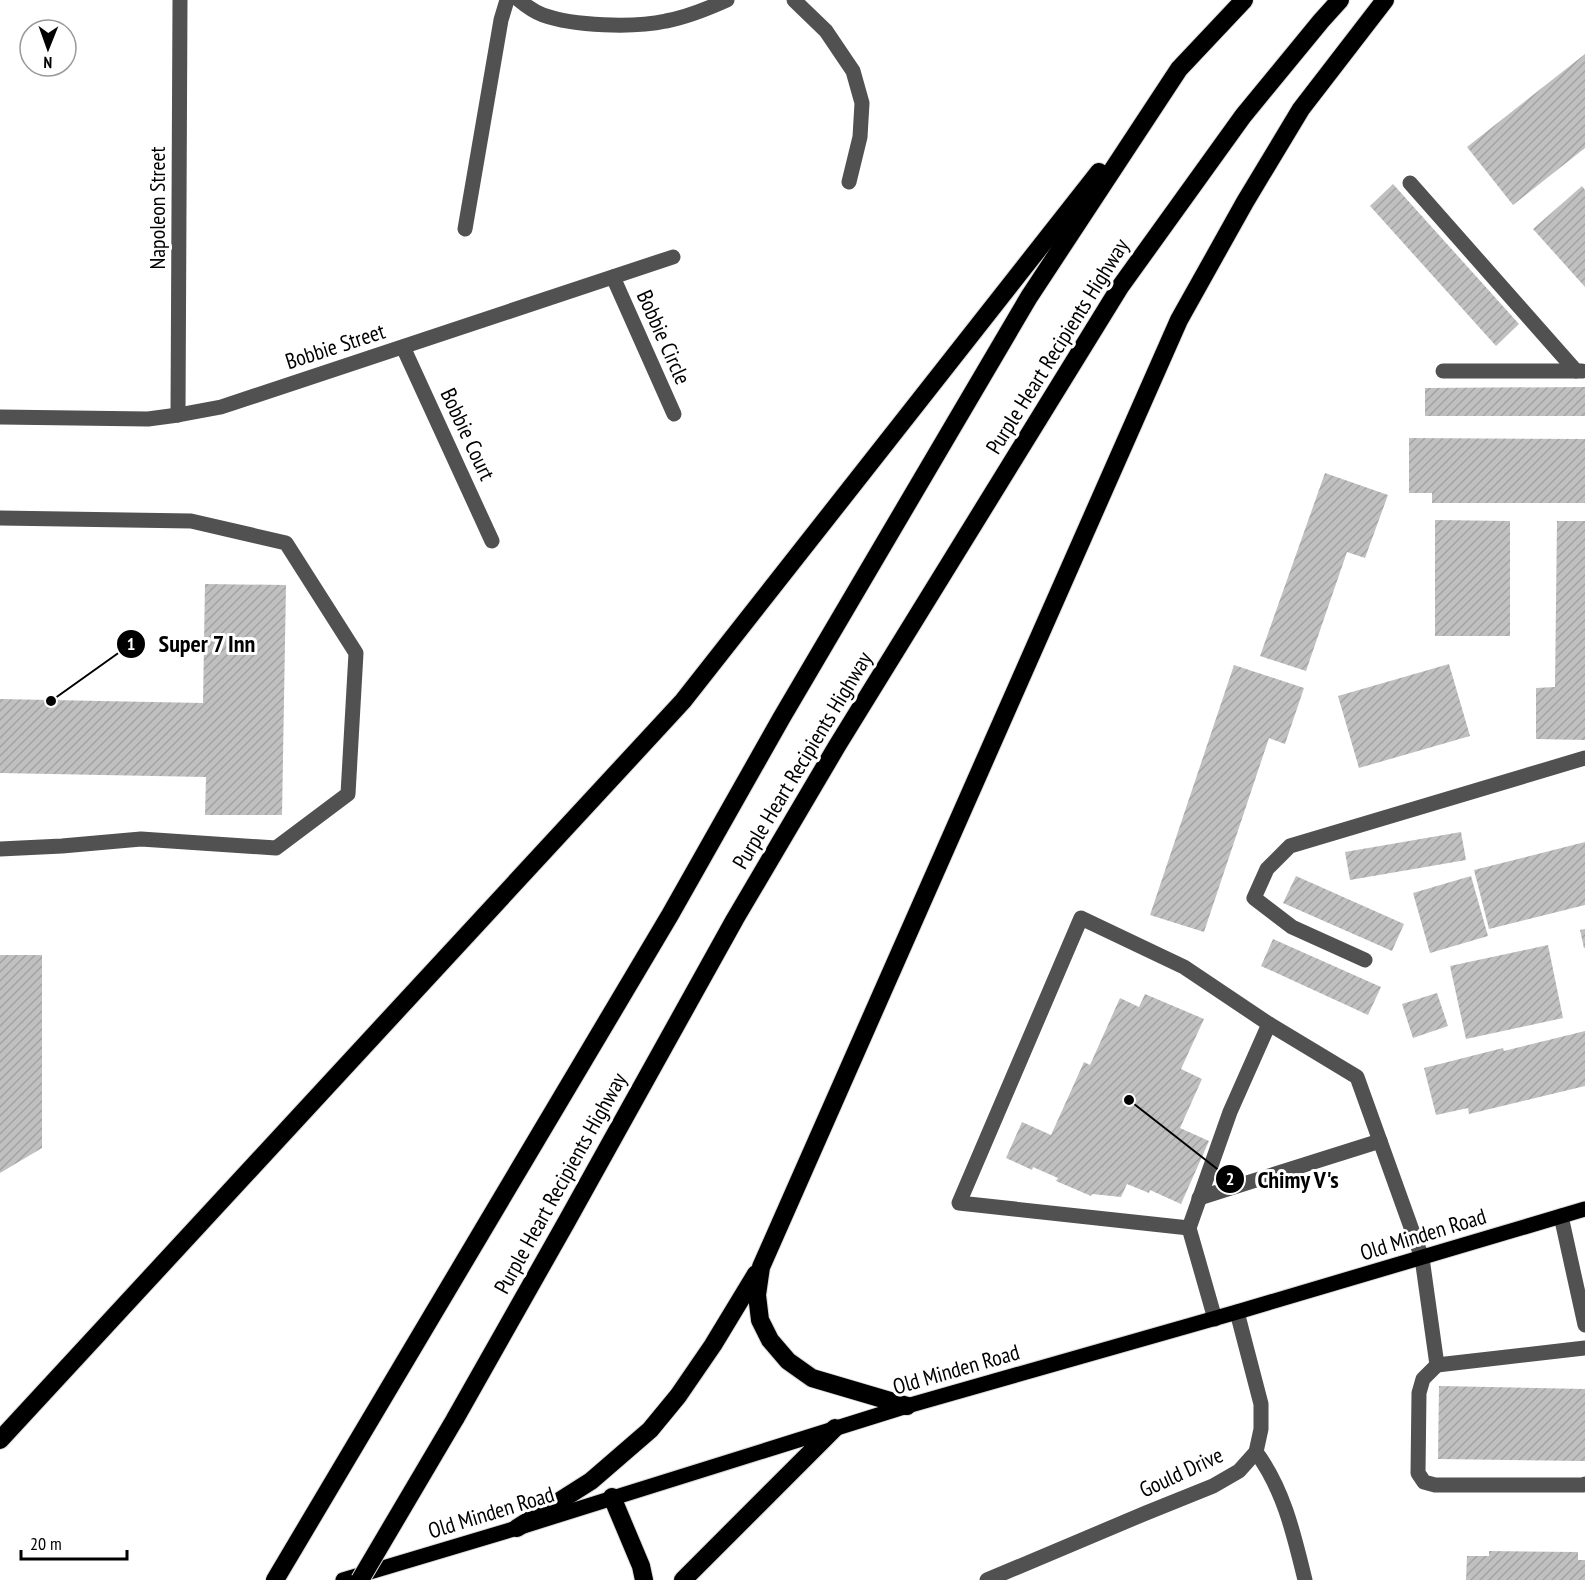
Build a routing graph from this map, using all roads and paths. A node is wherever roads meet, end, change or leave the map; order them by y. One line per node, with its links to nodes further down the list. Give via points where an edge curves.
1 (180, 0): 19 (street, Napoleon Street)
2 (507, 0): 12 (street)
3 (519, 0): 4 (street, via 541,14 570,22 623,25 664,22 702,12)
4 (727, 0)
5 (794, 0): 10 (street, via 826,31 853,71 862,103 860,137)
6 (1244, 0): 9 (highway, Purple Heart Recipients Highway)
7 (1340, 0): 49 (highway, Purple Heart Recipients Highway, bridge, via 1243,116 1120,287 735,919 455,1419)
8 (1385, 0): 33 (highway, via 1301,109 1179,320)
9 (1179, 69): 41 (highway, via 683,701); 47 (highway, Purple Heart Recipients Highway, via 1029,297 670,915)
10 (849, 182)
11 (1410, 183): 17 (street)
12 (465, 230)
13 (673, 257): 14 (street, Bobbie Street)
14 (613, 277): 15 (street, Bobbie Street); 18 (street, Bobbie Circle)
15 (403, 347): 19 (street, Bobbie Street, via 221,407); 22 (street, Bobbie Court)
16 (1443, 371): 17 (street)
17 (1581, 371)
18 (674, 414)
19 (178, 416): 20 (street, Bobbie Street)
20 (0, 417)
21 (0, 518): 24 (street, via 192,521 286,543 356,653 348,795 276,848 141,839)
22 (492, 541)
23 (1585, 758): 25 (street, via 1290,846 1267,869 1254,898 1292,927)
24 (0, 849)
25 (1365, 960)
26 (1269, 1024): 27 (street, via 1357,1077); 28 (street, via 1230,1112); 31 (street, via 1184,968 1081,918 959,1203)
27 (1380, 1141): 28 (street); 32 (street)
28 (1199, 1198): 31 (street)
29 (1585, 1209): 30 (main road, Old Minden Road)
30 (1562, 1216): 32 (main road, Old Minden Road); 36 (street)
31 (1189, 1228): 35 (street)
32 (1422, 1258): 34 (main road, Old Minden Road); 38 (street)
33 (761, 1267): 39 (highway, via 759,1320 788,1361 812,1378); 45 (highway, via 713,1345 650,1430 591,1482)
34 (1237, 1312): 35 (main road, Old Minden Road); 42 (street, Gould Drive, via 1261,1404)
35 (1215, 1319): 39 (main road, Old Minden Road)
36 (1585, 1325)
37 (1585, 1348): 38 (street)
38 (1437, 1365): 43 (street, via 1423,1379 1419,1393 1418,1473 1424,1482)
39 (907, 1406): 40 (main road, Old Minden Road)
40 (835, 1428): 44 (main road, Old Minden Road); 51 (highway)
41 (0, 1440)
42 (1256, 1452): 46 (street, via 1272,1477 1292,1525); 52 (street, Gould Drive, via 1239,1471 1214,1486)
43 (1585, 1484)
44 (612, 1497): 45 (main road, Old Minden Road); 50 (highway)
45 (517, 1528): 48 (main road, Old Minden Road)
46 (1303, 1579)
47 (275, 1580)
48 (343, 1580)
49 (360, 1580)
50 (644, 1580)
51 (683, 1580)
52 (987, 1580)

